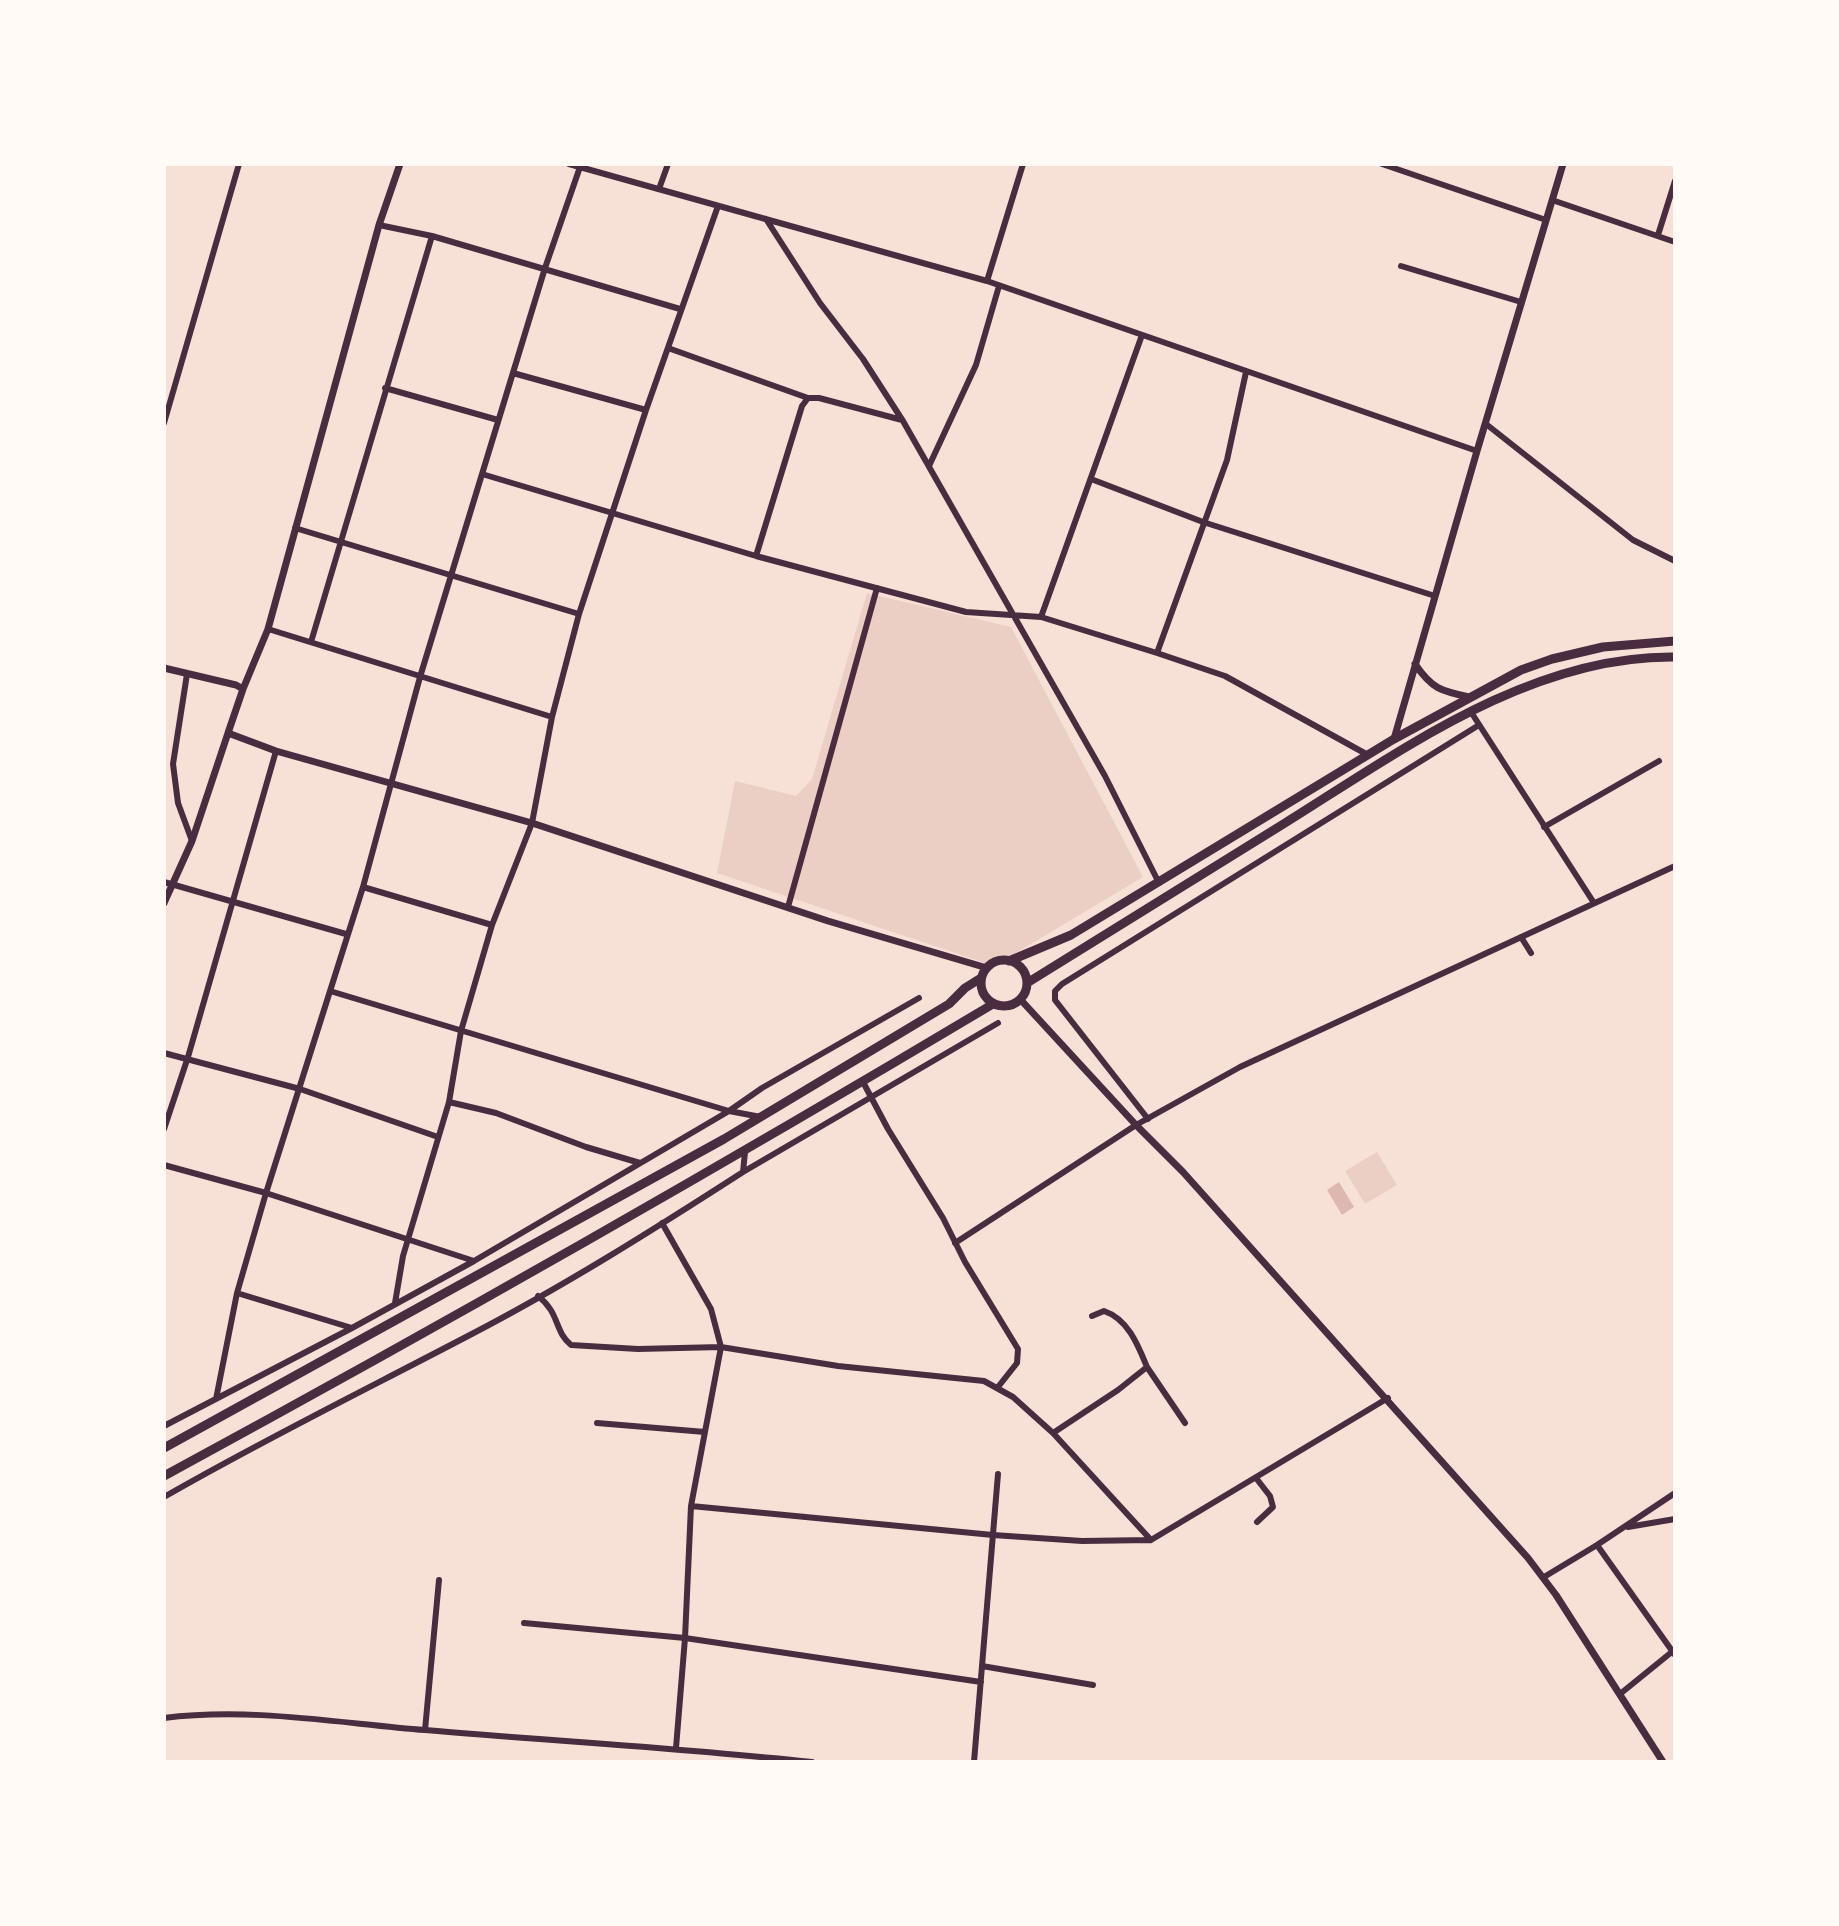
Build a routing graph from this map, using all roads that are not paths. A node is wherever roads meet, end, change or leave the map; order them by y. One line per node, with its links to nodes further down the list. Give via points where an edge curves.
1 (239, 164): 34 (street)
2 (400, 164): 15 (street)
3 (569, 164): 8 (street)
4 (668, 164): 10 (street)
5 (1023, 164): 21 (street)
6 (1382, 164): 14 (street)
7 (1563, 164): 11 (street)
8 (580, 167): 10 (street); 20 (street)
9 (1675, 181): 16 (street)
10 (659, 189): 12 (street)
11 (1552, 200): 14 (street); 16 (street)
12 (718, 206): 13 (street); 24 (street)
13 (765, 218): 21 (street); 33 (street)
14 (1546, 220): 23 (street)
15 (379, 225): 17 (street); 42 (street)
16 (1658, 235): 18 (street)
17 (432, 236): 20 (street); 29 (street)
18 (1675, 242)
19 (1401, 266): 23 (street)
20 (545, 268): 24 (street); 28 (street)
21 (987, 281): 22 (street)
22 (999, 286): 25 (street); 37 (street, via 976,365)
23 (1521, 302): 35 (street)
24 (680, 309): 26 (street)
25 (1142, 335): 27 (street); 39 (street)
26 (668, 348): 30 (street); 31 (street)
27 (1246, 372): 36 (street); 41 (street, via 1227,460)
28 (513, 373): 31 (street); 32 (street)
29 (385, 388): 32 (street); 43 (street)
30 (808, 398): 33 (street); 44 (street)
31 (646, 410): 40 (street)
32 (498, 420): 38 (street)
33 (903, 421): 37 (street)
34 (164, 423)
35 (1486, 424): 36 (street); 45 (street, via 1633,540)
36 (1477, 451): 48 (street)
37 (929, 466): 49 (street)
38 (482, 474): 40 (street); 46 (street)
39 (1091, 479): 41 (street); 51 (street)
40 (613, 511): 44 (street); 50 (street)
41 (1203, 522): 48 (street); 55 (street)
42 (295, 528): 43 (street); 52 (street)
43 (341, 541): 46 (street); 54 (street)
44 (756, 556): 47 (street)
45 (1675, 561)
46 (451, 575): 50 (street); 60 (street)
47 (877, 588): 49 (street, via 966,612); 84 (street)
48 (1435, 596): 57 (street)
49 (1011, 613): 51 (street); 79 (street, via 1105,776)
50 (579, 614): 64 (street)
51 (1041, 617): 55 (street)
52 (268, 629): 54 (street); 61 (street)
53 (1675, 641): 62 (main road, via 1618,645 1552,659)
54 (311, 642): 60 (street)
55 (1157, 653): 69 (street, via 1225,676)
56 (1675, 657): 63 (main road, via 1574,669 1525,685)
57 (1415, 664): 62 (street, via 1435,688); 67 (street)
58 (164, 668): 59 (street)
59 (187, 674): 61 (street); 72 (street)
60 (420, 677): 64 (street); 73 (street)
61 (243, 689): 66 (street)
62 (1469, 697): 67 (main road)
63 (1471, 712): 65 (street); 92 (main road)
64 (552, 717): 74 (street)
65 (1479, 725): 75 (street); 107 (street, via 1055,991 1055,1000)
66 (228, 733): 68 (street); 76 (street)
67 (1394, 739): 69 (main road)
68 (276, 751): 73 (street); 81 (street)
69 (1368, 755): 79 (main road)
70 (1659, 761): 75 (street)
71 (164, 762): 72 (street)
72 (173, 764): 76 (street, via 178,803)
73 (390, 781): 74 (street); 80 (street)
74 (532, 823): 84 (street); 85 (street)
75 (1544, 827): 83 (street)
76 (192, 841): 78 (street)
77 (1675, 866): 83 (street)
78 (168, 883): 81 (street); 82 (street)
79 (1159, 883): 89 (main road, via 1071,935)
80 (363, 887): 85 (street); 86 (street)
81 (232, 902): 86 (street); 100 (street)
82 (164, 903)
83 (1594, 903): 87 (street)
84 (788, 907): 90 (street)
85 (492, 925): 98 (street)
86 (346, 934): 93 (street)
87 (1521, 937): 88 (street); 107 (street, via 1240,1067)
88 (1531, 953)
89 (1009, 961): 90 (main road); 92 (main road, via 1023,971)
90 (987, 968): 91 (main road)
91 (981, 978): 96 (main road, via 984,996); 106 (main road, via 949,1004)
92 (1027, 983): 95 (main road)
93 (330, 991): 98 (street); 102 (street)
94 (919, 998): 105 (street)
95 (1020, 999): 96 (main road, via 1010,1005); 108 (street)
96 (993, 1004): 101 (main road)
97 (998, 1023): 103 (street)
98 (461, 1031): 104 (street); 105 (street)
99 (164, 1053): 100 (street)
100 (188, 1057): 102 (street); 109 (street)
101 (863, 1082): 103 (street); 111 (main road)
102 (300, 1089): 110 (street); 115 (street)
103 (873, 1099): 114 (street); 118 (street)
104 (449, 1102): 110 (street); 112 (street)
105 (729, 1111): 106 (street); 112 (street)
106 (761, 1117): 135 (main road)
107 (1148, 1119): 108 (street)
108 (1136, 1125): 118 (street); 128 (street)
109 (164, 1129)
110 (438, 1137): 117 (street)
111 (745, 1152): 114 (street); 137 (main road)
112 (640, 1163): 119 (street)
113 (164, 1165): 115 (street)
114 (743, 1172): 116 (street)
115 (266, 1193): 117 (street); 120 (street)
116 (662, 1223): 121 (street); 125 (street, via 711,1309)
117 (408, 1240): 119 (street); 122 (street)
118 (955, 1243): 127 (street, via 1018,1349 1017,1363)
119 (474, 1261): 122 (street)
120 (237, 1293): 124 (street); 129 (street)
121 (538, 1296): 125 (street, via 551,1307 571,1345); 140 (street)
122 (395, 1304): 124 (street)
123 (1092, 1316): 126 (street, via 1114,1314)
124 (352, 1328): 129 (street)
125 (721, 1347): 127 (street, via 838,1366 966,1378); 133 (street)
126 (1147, 1367): 131 (street); 134 (street)
127 (998, 1387): 134 (street)
128 (1388, 1398): 138 (street); 148 (street)
129 (216, 1399): 132 (street)
130 (597, 1423): 133 (street)
131 (1185, 1423)
132 (164, 1426)
133 (705, 1432): 141 (street)
134 (1053, 1433): 146 (street)
135 (164, 1448)
136 (998, 1474): 145 (street)
137 (164, 1476)
138 (1256, 1478): 143 (street, via 1273,1507); 146 (street)
139 (1675, 1493): 144 (street)
140 (164, 1497)
141 (691, 1506): 145 (street); 151 (street)
142 (1675, 1519): 144 (street)
143 (1257, 1522)
144 (1624, 1527): 147 (street)
145 (993, 1535): 146 (street); 153 (street)
146 (1151, 1540)
147 (1597, 1545): 148 (street); 152 (street)
148 (1544, 1577): 156 (street)
149 (439, 1580): 158 (street)
150 (524, 1623): 151 (street)
151 (685, 1638): 154 (street); 159 (street)
152 (1674, 1653): 156 (street)
153 (982, 1666): 154 (street); 155 (street)
154 (981, 1682): 161 (street)
155 (1093, 1685)
156 (1620, 1694): 162 (street)
157 (164, 1718): 158 (street, via 253,1715)
158 (425, 1730): 159 (street)
159 (676, 1748): 160 (street)
160 (812, 1762)
161 (974, 1762)
162 (1663, 1762)

